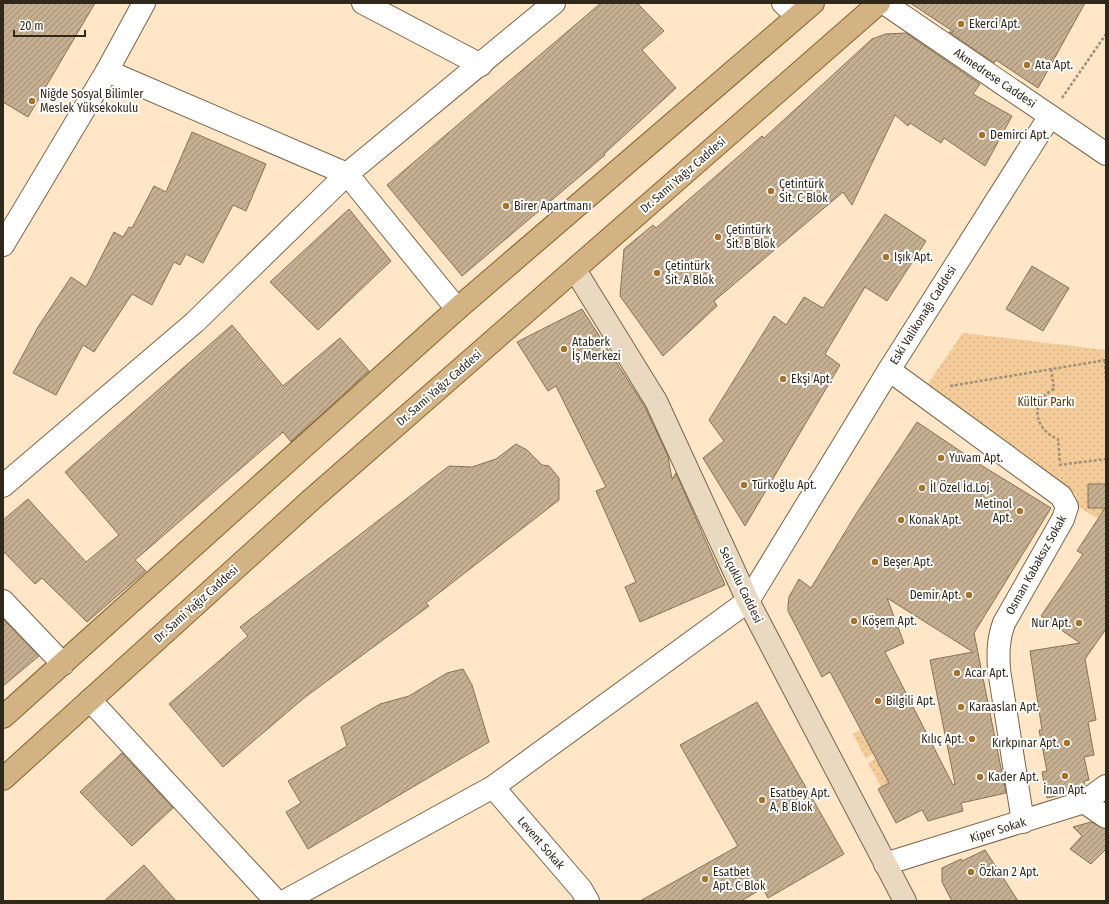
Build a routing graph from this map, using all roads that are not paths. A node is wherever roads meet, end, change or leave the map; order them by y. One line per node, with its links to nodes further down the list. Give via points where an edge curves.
1 (144, 3): 8 (street)
2 (363, 3): 7 (street)
3 (554, 3): 7 (street)
4 (879, 3): 13 (main road, Dr. Sami Yağız Caddesi)
5 (884, 3): 9 (street, Akmedrese Caddesi)
6 (798, 7): 14 (main road)
7 (481, 65): 11 (street)
8 (107, 71): 11 (street); 12 (street)
9 (1050, 116): 10 (street, Akmedrese Caddesi); 15 (street, Eski Valikonağı Caddesi)
10 (1106, 154)
11 (347, 174): 14 (street); 16 (street, via 196,322)
12 (3, 244)
13 (574, 270): 18 (main road, Selçuklu Caddesi, via 656,400); 20 (main road, Dr. Sami Yağız Caddesi, via 311,500)
14 (457, 309): 19 (main road)
15 (889, 370): 18 (street, Eski Valikonağı Caddesi); 27 (street, Osman Kabaksız Sokak, via 1047,485 1061,496 1067,507 1063,519 1004,623 999,637 998,651)
16 (3, 486)
17 (3, 601): 19 (street)
18 (748, 601): 24 (street); 28 (main road, Selçuklu Caddesi)
19 (63, 664): 21 (main road)
20 (90, 700): 22 (main road, Dr. Sami Yağız Caddesi); 29 (street)
21 (3, 717)
22 (3, 779)
23 (1106, 786): 25 (street, Kiper Sokak)
24 (493, 787): 30 (street); 31 (street, Levent Sokak, via 581,889)
25 (1084, 802): 26 (street); 27 (street, Kiper Sokak)
26 (1106, 818)
27 (1024, 822): 28 (street, Kiper Sokak)
28 (885, 864): 32 (main road, Selçuklu Caddesi)
29 (276, 901)
30 (285, 901)
31 (588, 901)
32 (905, 901)

